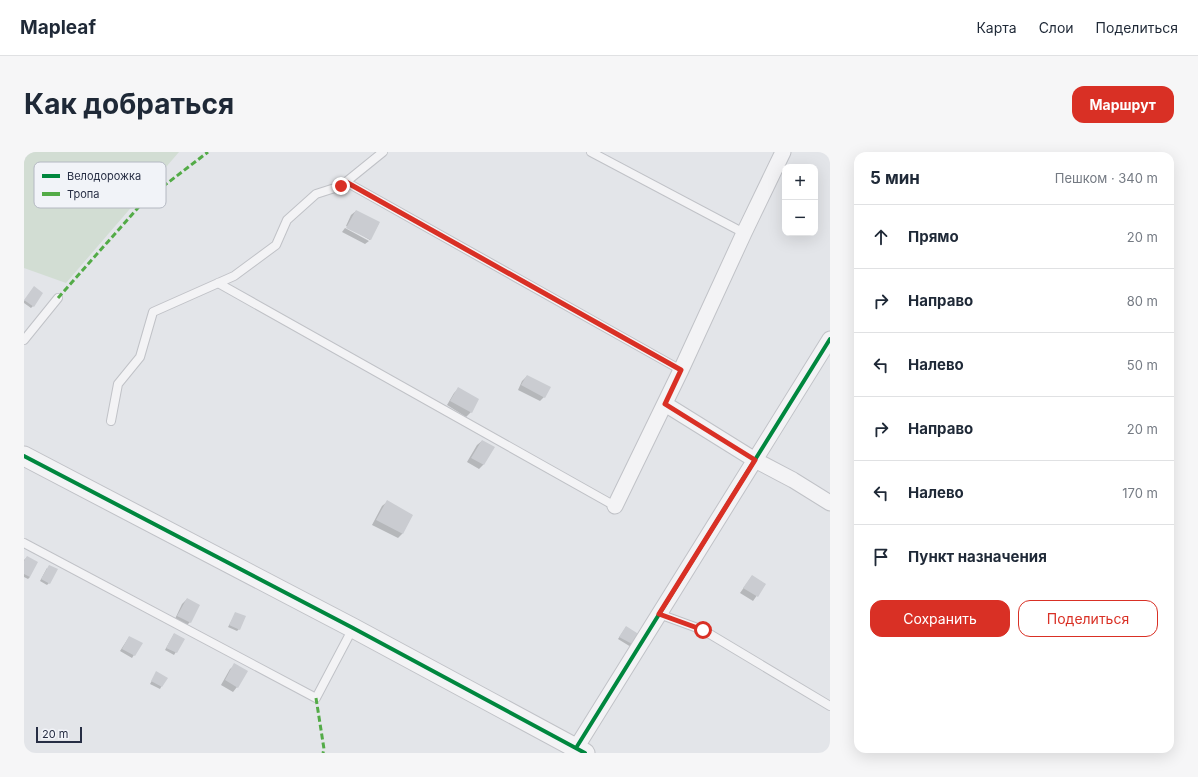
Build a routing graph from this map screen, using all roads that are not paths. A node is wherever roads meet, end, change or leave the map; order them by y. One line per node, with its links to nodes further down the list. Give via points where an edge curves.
1 (383, 152): 4 (lane)
2 (592, 152): 5 (lane)
3 (783, 152): 5 (street)
4 (346, 182): 6 (lane, via 316,194 287,220 276,245 234,276); 10 (lane)
5 (744, 233): 10 (street)
6 (218, 283): 12 (lane, via 152,312 140,357 118,384); 16 (lane)
7 (58, 298): 9 (lane)
8 (830, 339): 14 (street)
9 (24, 340)
10 (681, 370): 11 (street)
11 (665, 404): 14 (street); 16 (street)
12 (111, 421)
13 (24, 456): 19 (street)
14 (755, 460): 15 (street); 18 (street)
15 (830, 502)
16 (615, 506)
17 (24, 543): 19 (lane, via 316,698)
18 (659, 614): 20 (lane, via 703,630); 21 (street)
19 (353, 628): 21 (street)
20 (830, 706)
21 (580, 750)

